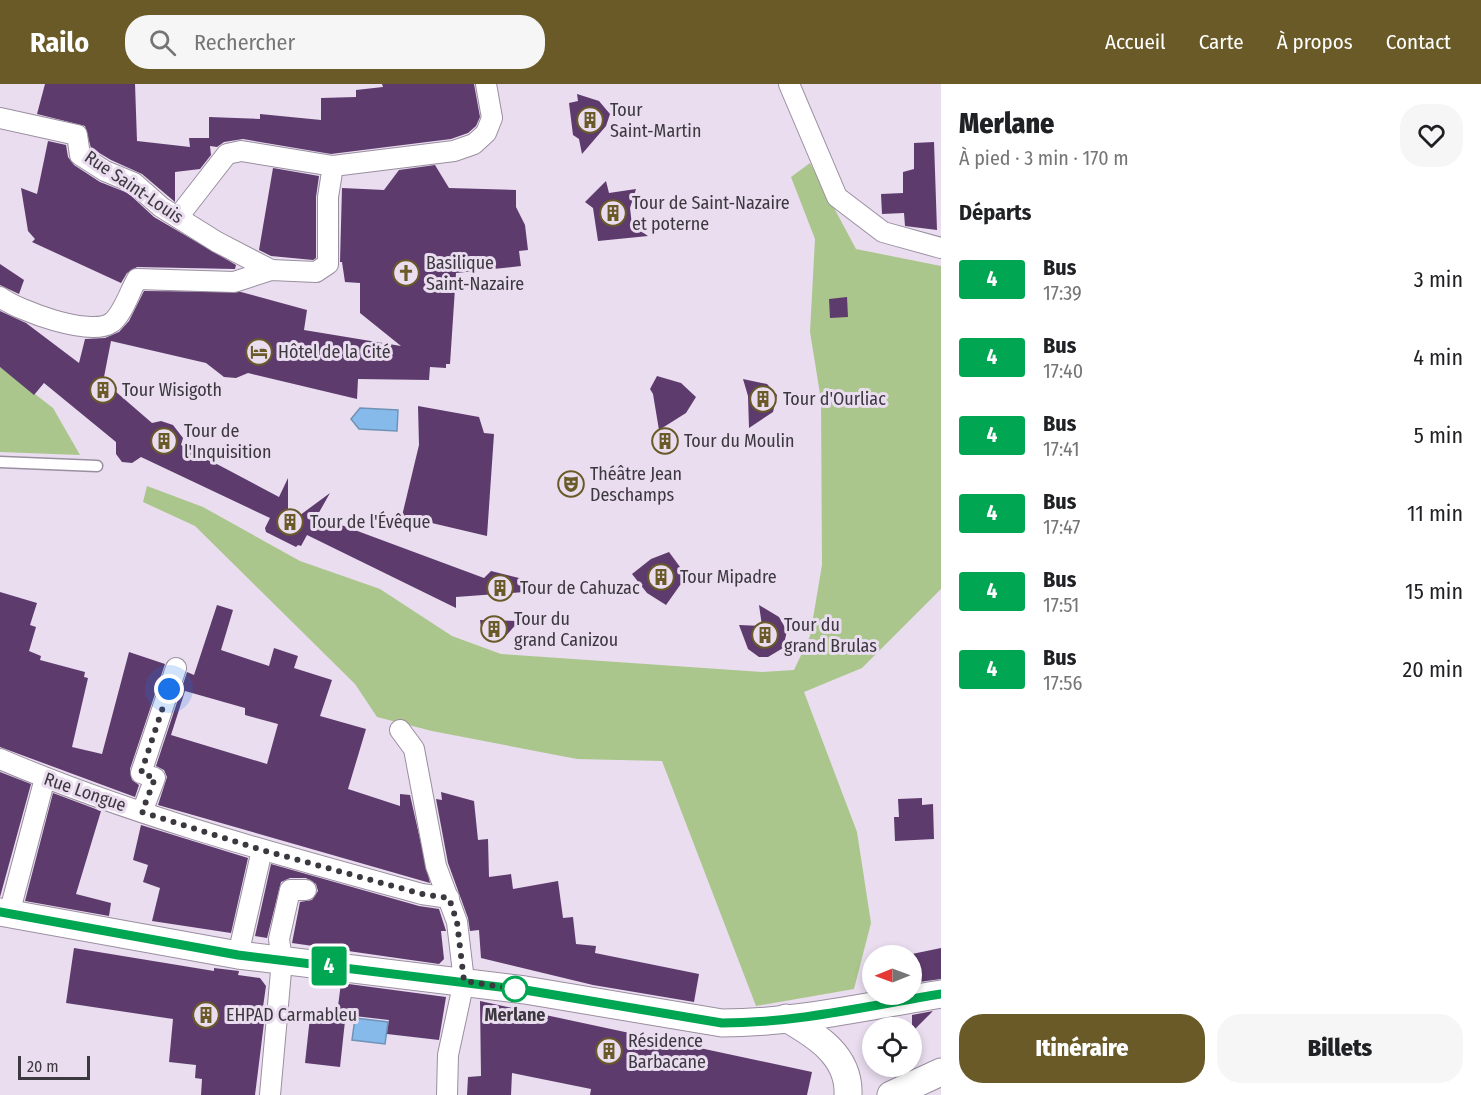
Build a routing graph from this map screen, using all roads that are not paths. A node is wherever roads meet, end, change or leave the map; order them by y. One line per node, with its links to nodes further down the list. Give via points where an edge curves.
1 (486, 84): 4 (street, via 492,118 483,136 470,146)
2 (789, 84): 6 (street, via 837,197 883,232)
3 (0, 118): 5 (street, Rue Saint-Louis, via 77,135 80,155 134,183)
4 (333, 166): 5 (street, via 241,151 227,154); 7 (street, via 328,197 327,264 316,272)
5 (178, 217): 7 (street, Rue Saint-Louis)
6 (941, 248)
7 (271, 270): 8 (street, via 234,282 137,279 113,322 103,327 78,326 15,308)
8 (0, 297)
9 (0, 462): 10 (lane)
10 (97, 466)
11 (176, 668): 15 (street, via 141,773 155,778)
12 (400, 730): 18 (street, via 414,748 436,866)
13 (0, 759): 14 (street, Rue Longue)
14 (45, 778): 15 (street, Rue Longue); 19 (street)
15 (142, 812): 16 (street, Rue Longue)
16 (262, 850): 18 (street, Rue Longue); 20 (street)
17 (306, 890): 21 (street, via 290,890 279,939)
18 (449, 898): 22 (street, via 457,922)
19 (4, 913): 20 (main road)
20 (238, 955): 21 (main road)
21 (282, 960): 22 (main road); 26 (street)
22 (464, 981): 24 (main road, via 722,1023); 27 (street, via 448,1054)
23 (941, 994): 24 (main road)
24 (786, 1018): 28 (main road, via 814,1034 838,1058 846,1072)
25 (941, 1072): 29 (main road)
26 (270, 1095)
27 (447, 1095)
28 (848, 1095)
29 (891, 1095)

